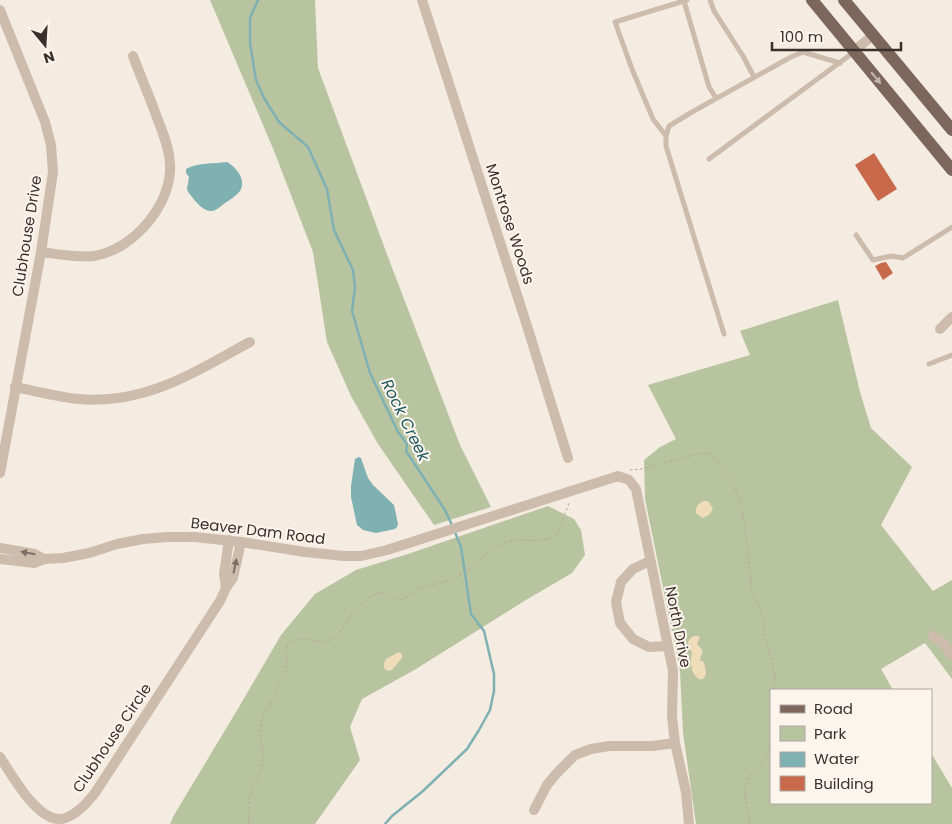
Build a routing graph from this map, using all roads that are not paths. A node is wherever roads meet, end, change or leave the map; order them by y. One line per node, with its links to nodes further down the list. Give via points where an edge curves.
1 (422, 0): 27 (street, Montrose Woods)
2 (686, 0): 12 (lane, via 709,87); 14 (lane, via 615,22 653,118)
3 (710, 0): 11 (lane)
4 (812, 0): 8 (main road)
5 (844, 0): 7 (main road)
6 (0, 10): 19 (street, Clubhouse Drive, via 51,145 53,172)
7 (873, 34): 8 (street); 13 (main road)
8 (854, 52): 10 (lane); 16 (main road, one-way to 16)
9 (133, 56): 19 (street, via 167,145 168,185 161,202 139,232 110,252 78,256)
10 (840, 63): 11 (lane, via 803,52); 15 (lane)
11 (754, 77): 12 (lane)
12 (716, 98): 14 (lane, via 669,126)
13 (952, 130)
14 (666, 136): 22 (lane, via 666,146)
15 (709, 159)
16 (950, 162)
17 (952, 227): 18 (lane, via 903,258 891,256 872,260)
18 (856, 236)
19 (41, 252): 26 (street, Clubhouse Drive)
20 (952, 317): 21 (street)
21 (940, 329)
22 (724, 334)
23 (250, 342): 26 (street, via 174,382 132,397 80,399)
24 (952, 355): 25 (lane)
25 (928, 364)
26 (15, 387): 28 (street, Clubhouse Drive)
27 (568, 458)
28 (0, 473)
29 (478, 521): 31 (street, Beaver Dam Road, via 361,556 305,552); 35 (street, North Drive, via 618,476 629,480 636,489)
30 (229, 540): 31 (street, Beaver Dam Road); 34 (street, Beaver Dam Road, via 195,537 143,539 63,558); 36 (street, Clubhouse Circle, via 224,574)
31 (241, 542): 36 (street, Clubhouse Circle, one-way to 31, via 233,578)
32 (0, 548): 34 (street, Beaver Dam Road, one-way to 32, via 35,554)
33 (0, 559): 34 (street, Beaver Dam Road, via 34,563)
34 (44, 559)
35 (650, 562): 38 (street, North Drive); 38 (street, via 633,569 621,582 616,602 620,623 633,639 649,647)
36 (226, 588): 43 (street, Clubhouse Circle, via 213,614 95,793)
37 (933, 636): 39 (street)
38 (668, 646): 40 (street, North Drive, via 673,672)
39 (952, 655)
40 (675, 743): 42 (street, via 591,748 575,755 546,785); 44 (street, North Drive)
41 (0, 757): 43 (street, Clubhouse Circle, via 36,808)
42 (534, 810)
43 (61, 821)
44 (689, 824)

